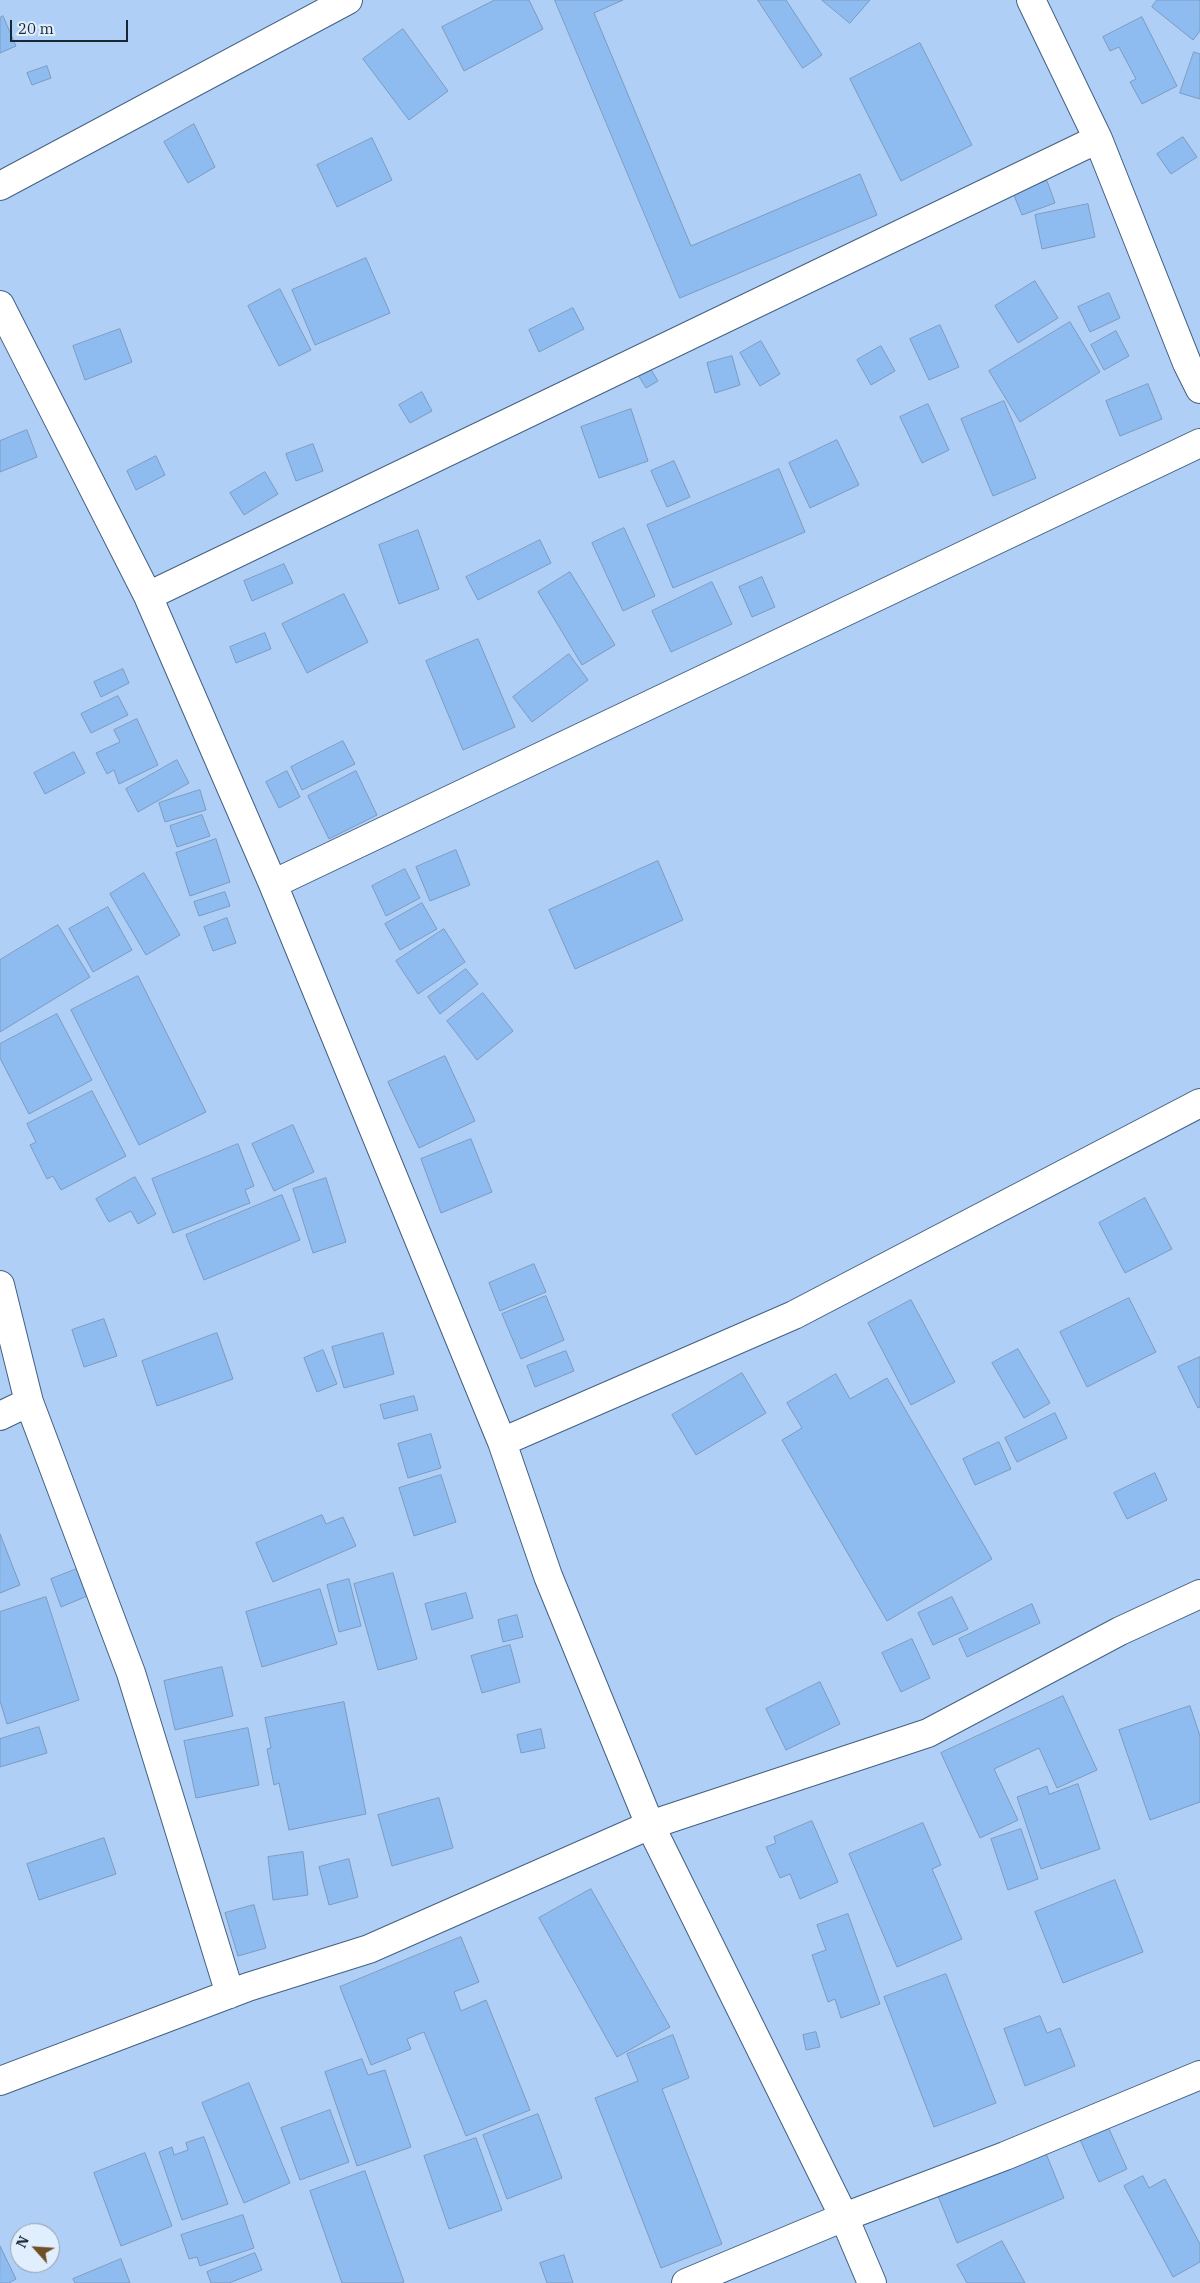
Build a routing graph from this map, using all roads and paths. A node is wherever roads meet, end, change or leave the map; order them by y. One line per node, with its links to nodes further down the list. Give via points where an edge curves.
1 (348, 0): 4 (street)
2 (1031, 0): 3 (street)
3 (1098, 138): 6 (street); 8 (street)
4 (0, 186)
5 (0, 305): 8 (street)
6 (1200, 389)
7 (1200, 442): 9 (street)
8 (148, 596): 9 (street)
9 (273, 884): 14 (street)
10 (1200, 1103): 14 (street, via 794,1315)
11 (0, 1285): 12 (street)
12 (29, 1402): 13 (street); 17 (street, via 130,1673)
13 (0, 1416)
14 (502, 1442): 16 (street, via 548,1576)
15 (1200, 1594): 16 (street, via 1120,1631 928,1733)
16 (650, 1826): 17 (street, via 369,1949); 20 (street)
17 (230, 1994): 19 (street)
18 (1200, 2075): 20 (street, via 1005,2156)
19 (0, 2081)
20 (844, 2216): 21 (street); 22 (street)
21 (686, 2283)
22 (872, 2283)

